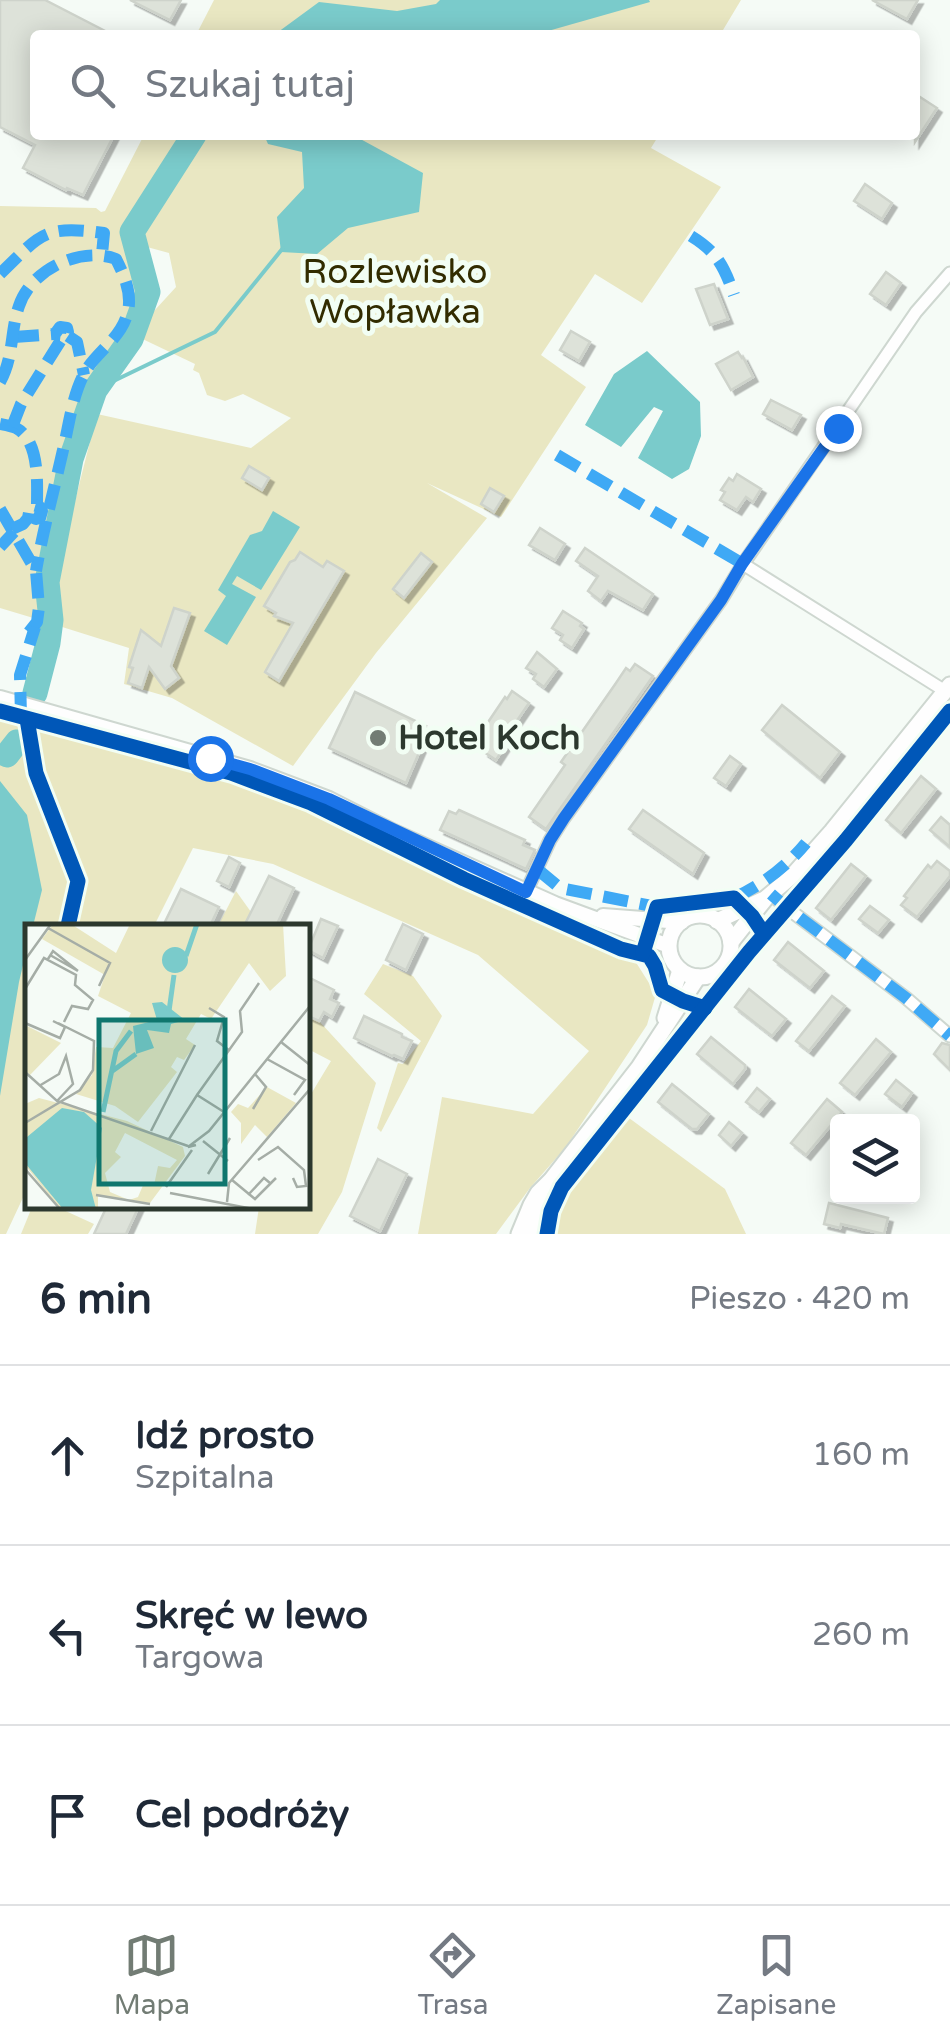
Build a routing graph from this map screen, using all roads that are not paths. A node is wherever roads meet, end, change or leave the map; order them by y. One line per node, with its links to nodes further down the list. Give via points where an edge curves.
1 (950, 273): 2 (street)
2 (742, 564): 3 (street); 5 (street, via 564,818)
3 (948, 688): 6 (main road, via 832,831)
4 (0, 698): 5 (street, via 250,769)
5 (526, 892): 7 (street)
6 (769, 896): 8 (main road); 10 (main road); 14 (street)
7 (582, 914): 9 (street); 11 (street)
8 (717, 920): 9 (main road, via 699,916); 10 (main road)
9 (682, 922): 11 (main road)
10 (731, 942): 13 (main road, via 723,967)
11 (670, 946): 12 (main road)
12 (680, 970): 13 (main road); 15 (main road)
13 (698, 977): 15 (main road)
14 (950, 1036)
15 (659, 1038): 16 (main road)
16 (552, 1180): 17 (main road); 18 (main road)
17 (518, 1234)
18 (533, 1234)

